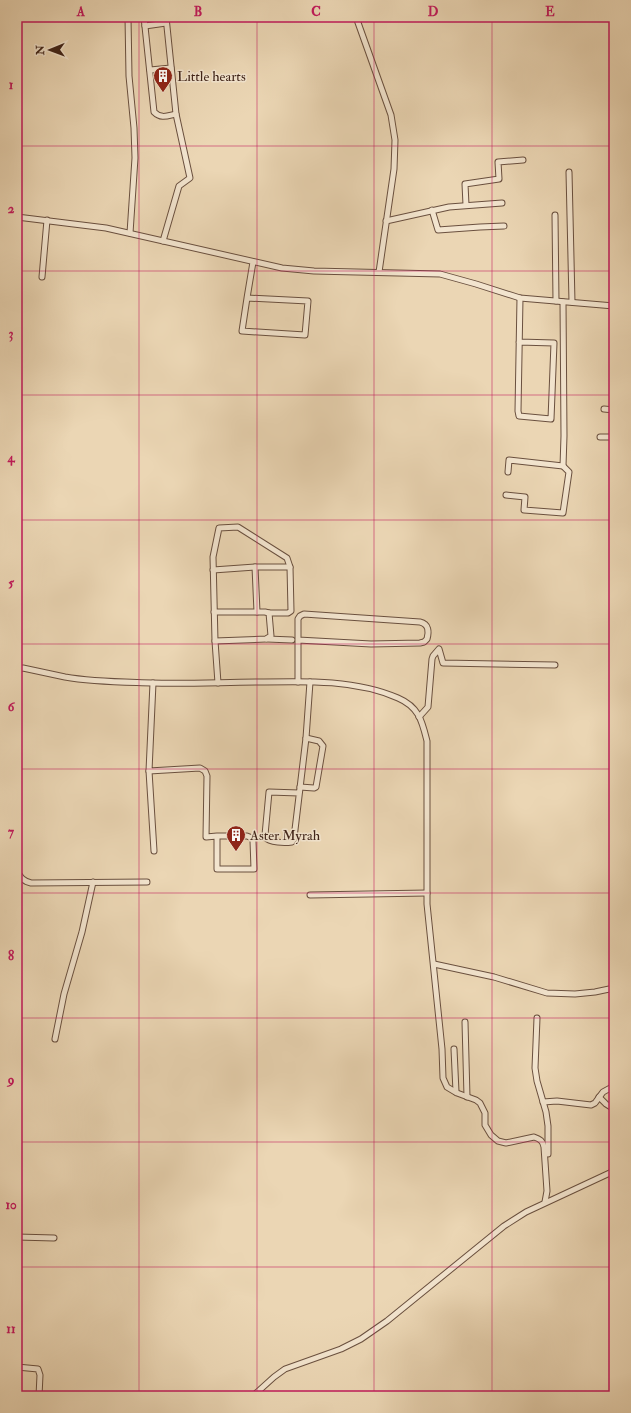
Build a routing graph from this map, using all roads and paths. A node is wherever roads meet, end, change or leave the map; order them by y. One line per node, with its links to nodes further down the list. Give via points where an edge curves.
1 (128, 17): 20 (street, via 135,158)
2 (144, 17): 6 (street)
3 (166, 17): 5 (street)
4 (356, 17): 18 (street, via 394,127 395,153)
5 (166, 24): 6 (street); 7 (street)
6 (145, 26): 8 (street)
7 (171, 68): 8 (street); 9 (street)
8 (150, 70): 9 (street, via 154,112 163,117)
9 (176, 114): 21 (street, via 190,178 179,186)
10 (523, 160): 13 (street, via 498,162 499,179 465,184)
11 (569, 172): 29 (street)
12 (502, 203): 13 (street)
13 (466, 206): 14 (street)
14 (432, 210): 18 (street); 19 (street, via 438,230)
15 (555, 215): 27 (street)
16 (17, 217): 17 (street)
17 (47, 220): 20 (street); 24 (street)
18 (386, 221): 23 (street)
19 (504, 226)
20 (130, 233): 21 (street)
21 (163, 241): 22 (street)
22 (253, 262): 23 (street, via 294,270); 25 (street)
23 (379, 272): 26 (street, via 449,276)
24 (42, 277)
25 (247, 298): 25 (street, via 242,331 305,335 308,301)
26 (520, 298): 27 (street); 31 (street)
27 (556, 301): 28 (street)
28 (563, 302): 29 (street); 36 (street)
29 (572, 302): 30 (street)
30 (614, 306)
31 (519, 342): 31 (street, via 519,416 551,419 554,343)
32 (604, 409): 33 (street)
33 (614, 410)
34 (600, 437): 35 (street)
35 (614, 438)
36 (563, 466): 37 (street, via 509,460); 38 (street, via 569,472 563,513 524,510 525,497)
37 (508, 472)
38 (506, 495)
39 (255, 567): 40 (street); 41 (street); 43 (street)
40 (290, 567): 41 (street, via 286,558 238,527 218,528); 44 (street, via 291,611)
41 (213, 570): 42 (street)
42 (214, 612): 43 (street); 48 (street)
43 (257, 612): 44 (street)
44 (269, 613): 45 (street, via 271,636)
45 (266, 639): 46 (street); 48 (street)
46 (292, 640)
47 (298, 640): 47 (street, via 371,644 420,643 427,639 427,627 420,622 307,614 298,619); 52 (street)
48 (215, 641): 51 (street)
49 (555, 665): 55 (street, via 443,663 439,649 432,659 428,707)
50 (17, 669): 54 (street, via 84,679)
51 (218, 682): 52 (street); 54 (street)
52 (298, 682): 53 (street)
53 (310, 682): 55 (street, via 373,690 399,699 415,709); 56 (street)
54 (153, 683): 57 (street)
55 (419, 717): 64 (street, via 427,741)
56 (306, 738): 58 (street); 58 (street, via 319,741 323,746 316,787)
57 (149, 771): 59 (street, via 200,768 205,770 206,836); 60 (street)
58 (299, 790): 58 (street, via 292,842 268,840 265,835 269,792)
59 (217, 836): 59 (street, via 218,869 254,869 252,838)
60 (154, 851)
61 (17, 871): 62 (street, via 21,878 31,883)
62 (93, 882): 63 (street); 70 (street)
63 (147, 882)
64 (427, 893): 65 (street); 66 (street)
65 (310, 895)
66 (434, 964): 67 (street, via 494,977 547,993 575,994); 73 (street, via 443,1078 447,1087)
67 (614, 988)
68 (537, 1018): 76 (street, via 535,1068)
69 (465, 1022): 74 (street)
70 (55, 1039)
71 (454, 1049): 73 (street)
72 (614, 1086): 75 (street)
73 (456, 1092): 74 (street)
74 (467, 1097): 79 (street, via 476,1100 484,1108 485,1125 498,1141 506,1143)
75 (599, 1097): 76 (street, via 591,1105); 77 (street)
76 (543, 1102): 78 (street)
77 (614, 1109)
78 (548, 1136): 79 (street); 81 (street)
79 (538, 1138): 82 (street, via 544,1146 547,1191)
80 (614, 1171): 81 (street)
81 (551, 1199): 82 (street)
82 (544, 1202): 87 (street, via 504,1226 406,1307 361,1339 285,1369)
83 (17, 1237): 84 (street)
84 (54, 1238)
85 (17, 1367): 86 (street, via 38,1369)
86 (38, 1396)
87 (253, 1396)

